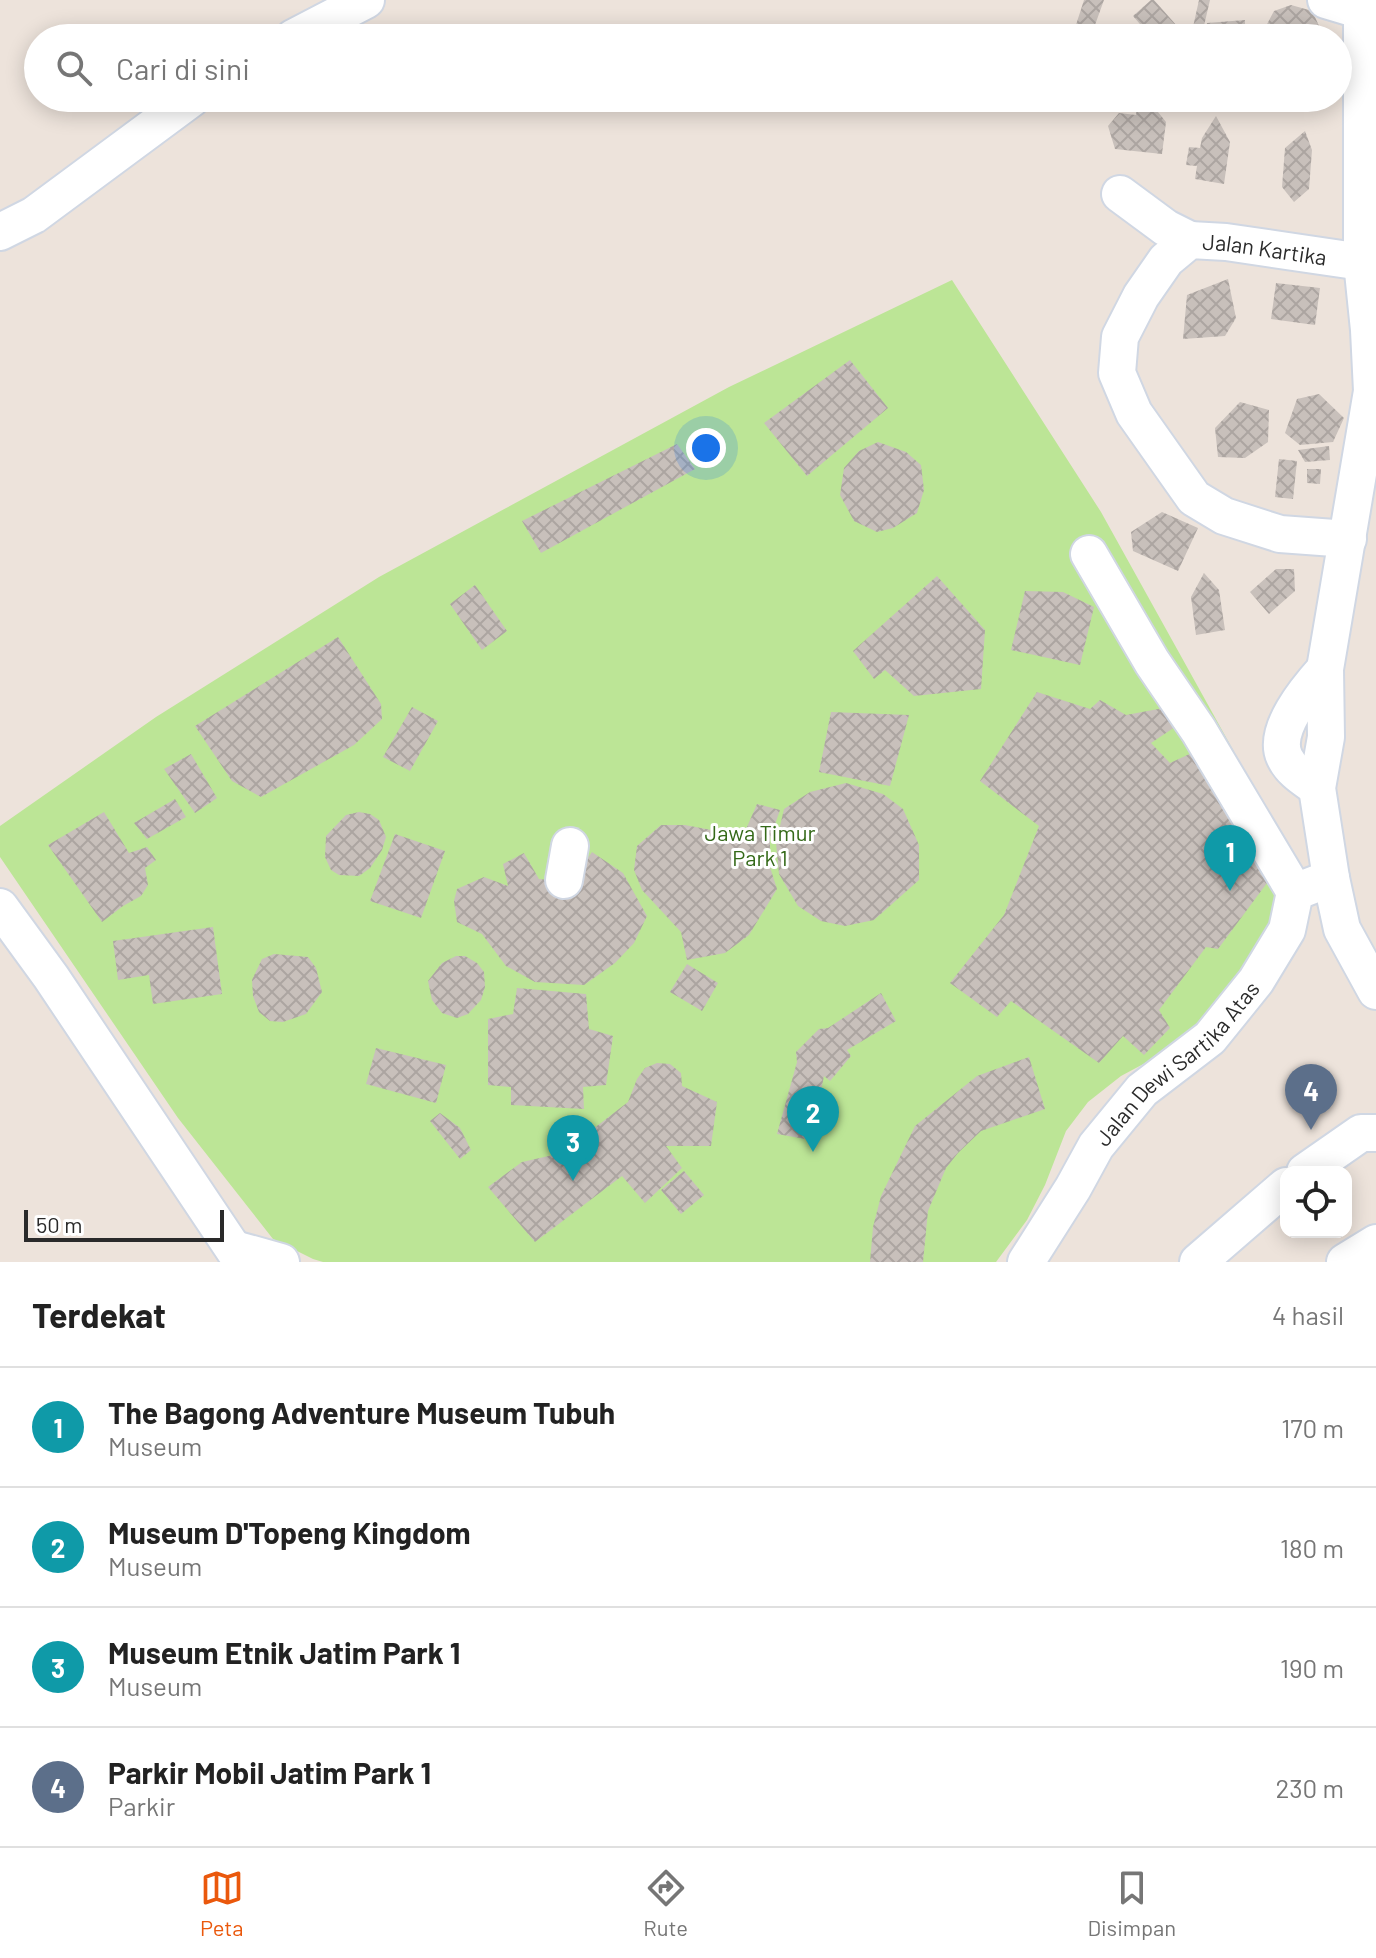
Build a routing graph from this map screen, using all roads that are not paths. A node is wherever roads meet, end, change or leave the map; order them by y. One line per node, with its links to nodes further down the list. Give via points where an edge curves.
1 (366, 0): 4 (street)
2 (1326, 0): 3 (street)
3 (1367, 9): 9 (street)
4 (320, 24)
5 (173, 112): 7 (street, via 34,215)
6 (1120, 194): 8 (street)
7 (0, 232)
8 (1190, 240): 9 (street, Jalan Kartika); 12 (street, Jalan Kartika, via 1166,260 1120,337 1117,373 1134,413 1194,498 1224,516 1280,534)
9 (1362, 262): 10 (street)
10 (1373, 331): 11 (street)
11 (1374, 390): 12 (street)
12 (1348, 539): 14 (street, via 1325,669 1295,708 1281,746 1294,771 1317,788)
13 (1089, 554): 15 (street)
14 (1331, 878): 15 (street); 17 (street, via 1342,929)
15 (1295, 892): 24 (street, Jalan Dewi Sartika Atas, via 1287,930 1256,981 1210,1038 1142,1090 1096,1146)
16 (0, 907): 22 (street)
17 (1376, 991)
18 (1376, 1133): 19 (street, via 1361,1133)
19 (1314, 1166)
20 (1280, 1191): 25 (street)
21 (1376, 1243): 26 (street)
22 (238, 1255): 23 (street)
23 (281, 1262)
24 (1026, 1262)
25 (1198, 1262)
26 (1345, 1262)

